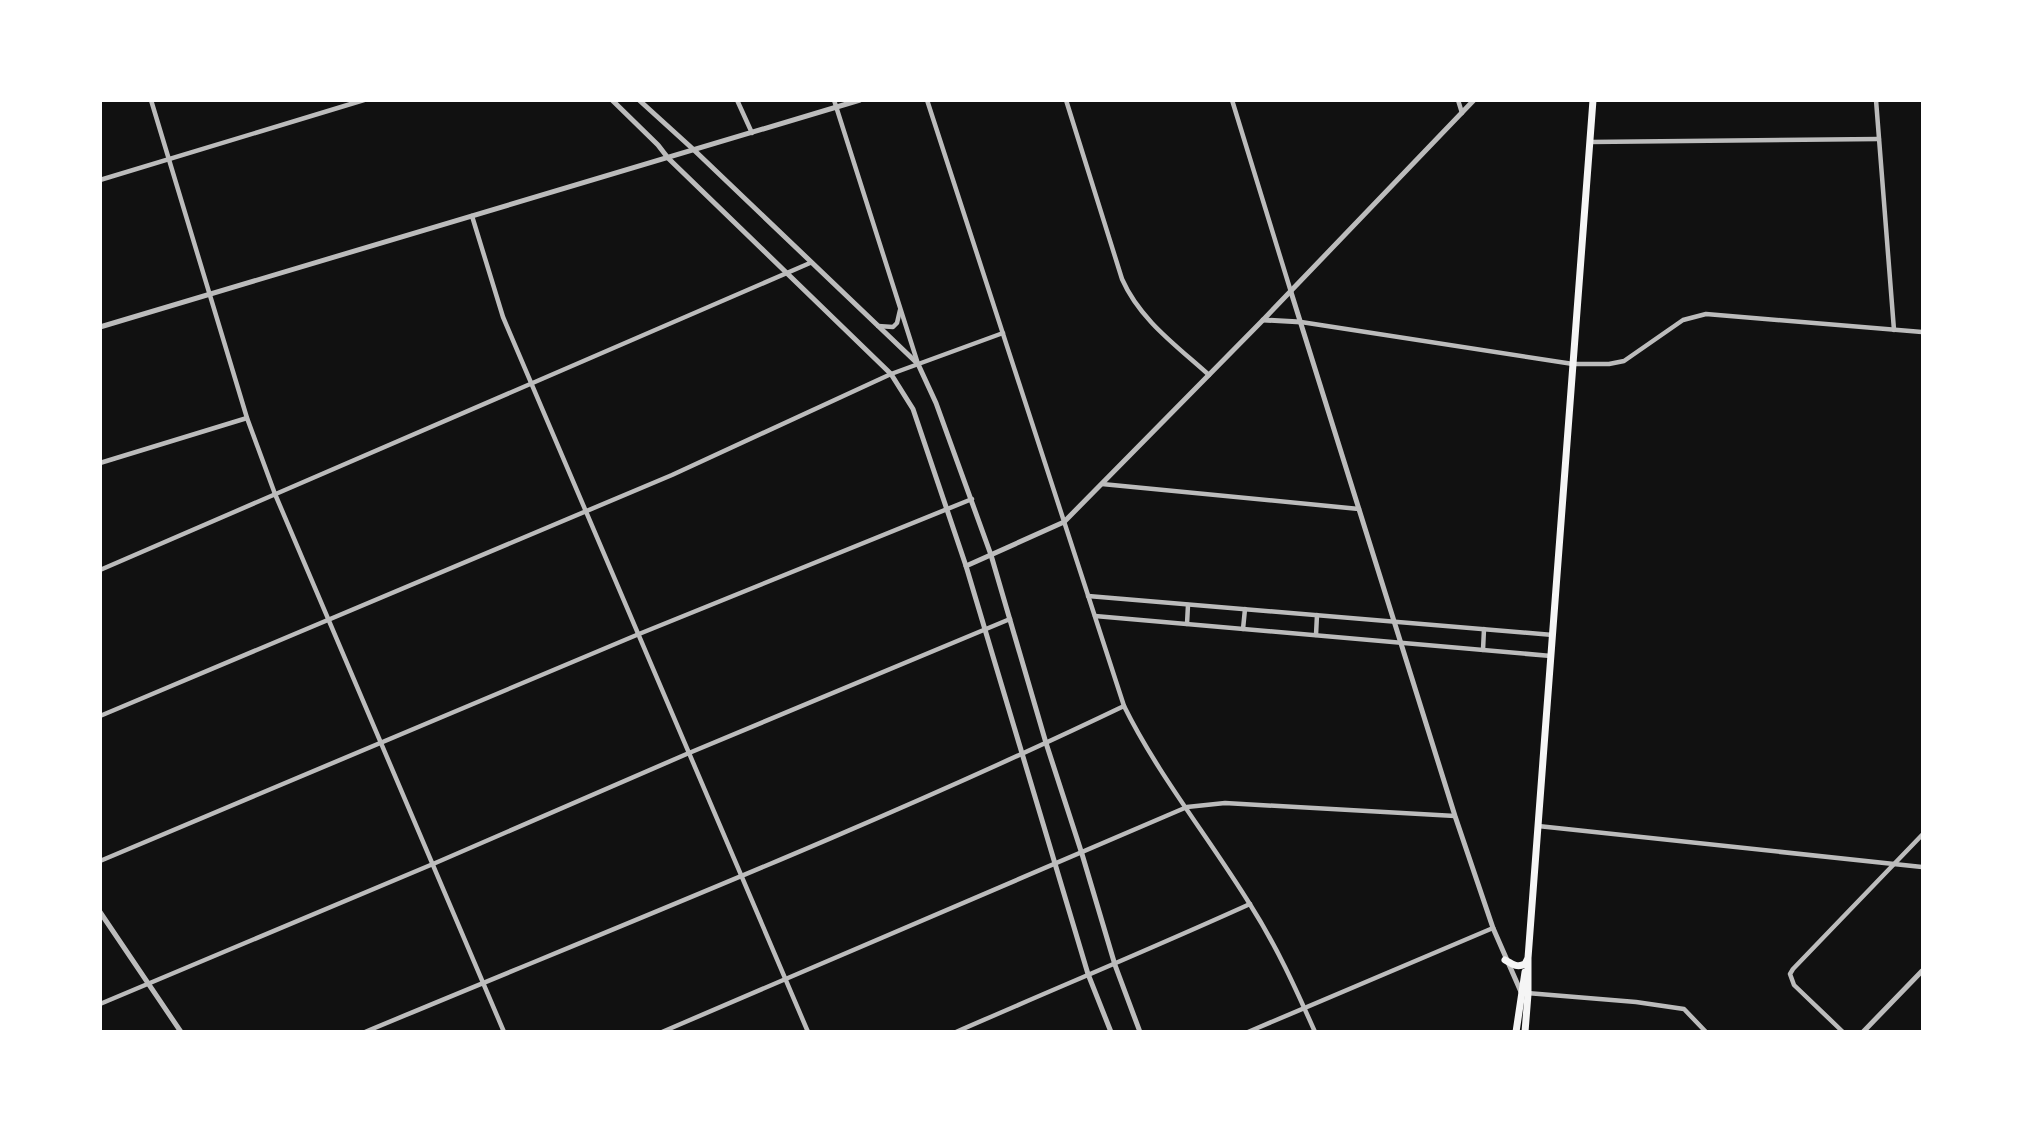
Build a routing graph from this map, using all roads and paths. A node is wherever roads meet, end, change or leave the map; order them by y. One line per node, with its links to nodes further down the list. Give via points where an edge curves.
1 (151, 100): 22 (street)
2 (364, 100): 22 (street)
3 (612, 100): 21 (street)
4 (639, 100): 20 (street)
5 (737, 100): 17 (street)
6 (834, 100): 15 (street)
7 (860, 100): 15 (street)
8 (927, 100): 36 (street)
9 (1066, 100): 40 (street, via 1130,297 1142,314)
10 (1232, 100): 27 (street)
11 (1458, 100): 16 (street)
12 (1474, 100): 16 (street)
13 (1593, 100): 19 (main road)
14 (1876, 100): 18 (street)
15 (836, 107): 17 (street); 29 (street)
16 (1462, 113): 27 (street)
17 (752, 133): 20 (street)
18 (1880, 139): 19 (street); 34 (street)
19 (1590, 142): 38 (main road)
20 (694, 150): 21 (street); 25 (street)
21 (668, 158): 24 (street); 26 (street)
22 (170, 159): 23 (street); 28 (street)
23 (100, 180)
24 (472, 216): 28 (street); 41 (street, via 503,317)
25 (810, 263): 26 (street); 32 (street)
26 (788, 272): 39 (street); 41 (street)
27 (1290, 292): 30 (street); 31 (street)
28 (209, 295): 33 (street); 42 (street)
29 (900, 310): 32 (street, via 893,327); 37 (street)
30 (1263, 320): 31 (street); 40 (street)
31 (1301, 322): 38 (street); 48 (street)
32 (878, 325): 37 (street)
33 (100, 327)
34 (1894, 330): 35 (street); 38 (street, via 1706,314 1683,320 1624,361)
35 (1923, 332)
36 (1003, 333): 37 (street); 50 (street)
37 (918, 364): 39 (street); 46 (street)
38 (1573, 364): 68 (main road)
39 (891, 374): 47 (street, via 913,409); 49 (street)
40 (1209, 375): 44 (street)
41 (532, 383): 45 (street); 49 (street)
42 (247, 418): 43 (street); 45 (street)
43 (100, 463)
44 (1102, 484): 48 (street); 50 (street)
45 (275, 494): 53 (street); 60 (street)
46 (972, 499): 47 (street); 51 (street)
47 (948, 509): 52 (street); 66 (street)
48 (1359, 509): 61 (street)
49 (587, 511): 60 (street); 66 (street)
50 (1064, 522): 51 (street); 54 (street)
51 (991, 555): 52 (street); 59 (street)
52 (966, 566): 63 (street)
53 (100, 570)
54 (1088, 596): 55 (street); 58 (street)
55 (1188, 605): 56 (street); 62 (street)
56 (1245, 609): 57 (street); 64 (street)
57 (1317, 615): 61 (street); 67 (street)
58 (1095, 616): 62 (street); 72 (street)
59 (1010, 619): 63 (street); 74 (street)
60 (329, 620): 73 (street); 75 (street)
61 (1394, 622): 65 (street); 69 (street)
62 (1187, 624): 64 (street)
63 (984, 629): 76 (street); 77 (street)
64 (1243, 629): 67 (street)
65 (1484, 629): 68 (street); 70 (street)
66 (639, 634): 75 (street); 76 (street)
67 (1316, 635): 69 (street)
68 (1552, 635): 71 (main road)
69 (1401, 643): 70 (street); 79 (street)
70 (1483, 650): 71 (street)
71 (1551, 656): 80 (main road)
72 (1124, 706): 74 (street); 78 (street)
73 (100, 716)
74 (1046, 743): 77 (street); 82 (street)
75 (381, 744): 83 (street); 84 (street)
76 (689, 753): 84 (street); 88 (street)
77 (1022, 754): 86 (street); 88 (street)
78 (1187, 807): 79 (street, via 1225,803); 82 (street); 89 (street)
79 (1455, 816): 91 (street)
80 (1538, 826): 85 (street); 92 (main road)
81 (1923, 836): 85 (street)
82 (1082, 854): 86 (street); 94 (street)
83 (100, 861)
84 (433, 864): 98 (street); 99 (street)
85 (1896, 864): 87 (street); 116 (street, via 1790,974 1794,985)
86 (1054, 865): 96 (street); 97 (street)
87 (1923, 867)
88 (742, 876): 97 (street); 98 (street)
89 (1250, 904): 94 (street); 102 (street, via 1279,952)
90 (100, 912): 99 (street)
91 (1493, 928): 93 (street); 102 (street)
92 (1528, 958): 93 (main road, via 1520,966); 100 (main road)
93 (1506, 960): 100 (street)
94 (1115, 965): 96 (street); 110 (street)
95 (1923, 971): 117 (street)
96 (1088, 974): 108 (street); 109 (street)
97 (785, 979): 106 (street); 107 (street)
98 (483, 982): 104 (street); 105 (street)
99 (149, 983): 101 (street); 103 (street)
100 (1525, 993): 113 (main road); 114 (main road); 115 (street, via 1683,1009)
101 (100, 1004)
102 (1304, 1008): 111 (street); 112 (street)
103 (181, 1032)
104 (365, 1032)
105 (504, 1032)
106 (662, 1032)
107 (808, 1032)
108 (956, 1032)
109 (1111, 1032)
110 (1140, 1032)
111 (1248, 1032)
112 (1315, 1032)
113 (1516, 1032)
114 (1525, 1032)
115 (1706, 1032)
116 (1843, 1032)
117 (1863, 1032)

